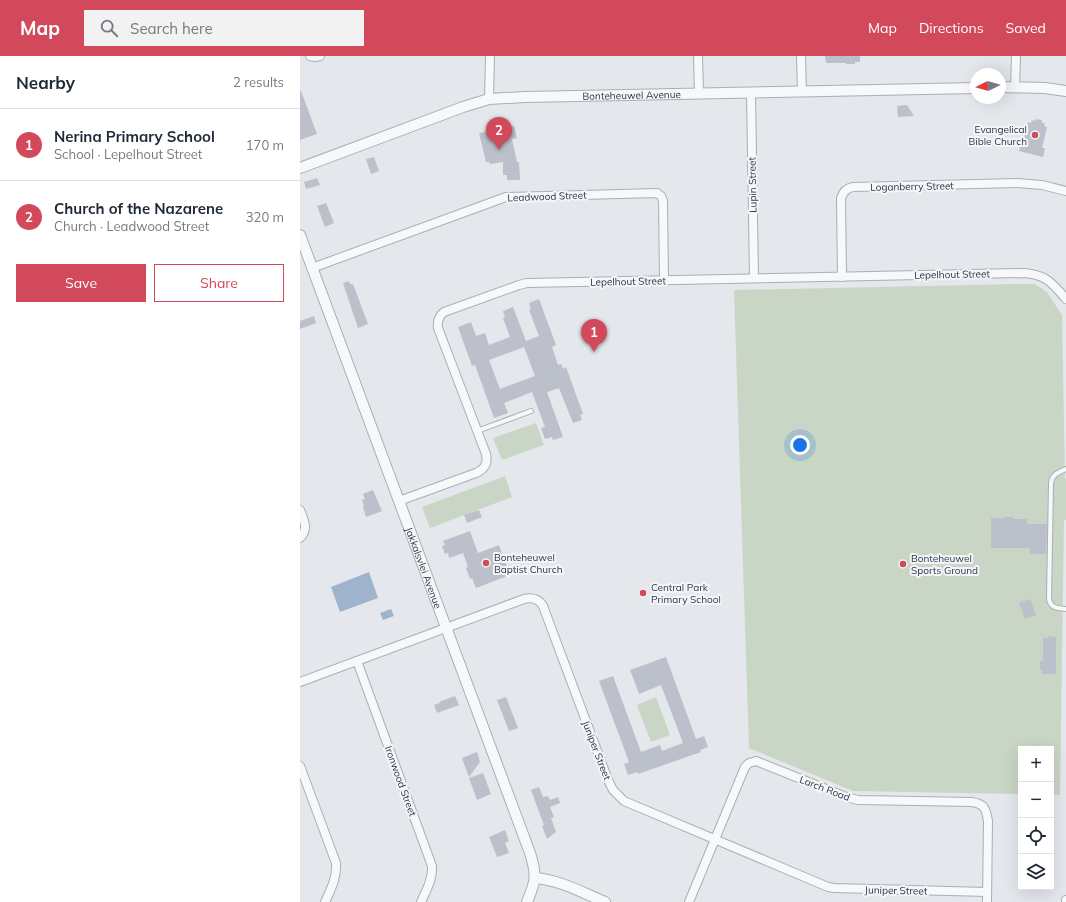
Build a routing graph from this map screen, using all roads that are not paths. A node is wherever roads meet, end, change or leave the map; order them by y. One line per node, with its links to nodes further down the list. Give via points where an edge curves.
1 (311, 56): 2 (street)
2 (320, 56)
3 (490, 56): 14 (street)
4 (698, 56): 13 (street)
5 (801, 56): 10 (street)
6 (1016, 56): 8 (street)
7 (1006, 87): 8 (street)
8 (1015, 87): 11 (street)
9 (970, 88): 10 (street, Bonteheuwel Avenue)
10 (802, 91): 12 (street, Bonteheuwel Avenue)
11 (1066, 91)
12 (750, 92): 13 (street, Bonteheuwel Avenue); 20 (street, Lupin Street)
13 (699, 93): 14 (street, Bonteheuwel Avenue)
14 (489, 99): 15 (street, Bonteheuwel Avenue)
15 (300, 168)
16 (1066, 191): 19 (street, Loganberry Street, via 1042,185 1017,183 850,188 841,198)
17 (300, 235): 18 (street, Jakkalsvlei Avenue)
18 (312, 268): 21 (street, Leadwood Street, via 506,197 657,193 662,201); 26 (street, Jakkalsvlei Avenue)
19 (842, 276): 20 (street, Lepelhout Street); 22 (street, Lepelhout Street, via 1024,273 1038,275 1051,282)
20 (754, 278): 21 (street, Lepelhout Street)
21 (664, 280): 24 (street, Lepelhout Street, via 523,284 441,314 438,328)
22 (1066, 299)
23 (531, 411): 24 (lane)
24 (477, 431): 26 (street, Lepelhout Street, via 486,458 483,469)
25 (1066, 469): 29 (lane, via 1053,476 1051,482 1049,599 1054,608)
26 (399, 501): 30 (street, Jakkalsvlei Avenue)
27 (300, 510): 28 (street, via 305,528)
28 (300, 538)
29 (1066, 609)
30 (446, 628): 31 (street, Juniper Street); 34 (street, Juniper Street, via 527,598 538,600 543,606 613,790 628,803); 35 (street, Jakkalsvlei Avenue, via 530,853)
31 (357, 661): 32 (street, Juniper Street); 38 (street, Ironwood Street, via 432,866 431,879)
32 (300, 682)
33 (300, 766): 37 (street, via 336,863 334,881)
34 (714, 839): 36 (street, Juniper Street, via 834,888); 36 (street, Larch Road, via 744,767 754,761 858,800 972,802 982,805 988,821); 41 (street, Larch Road)
35 (535, 878): 39 (street, Jakkalsvlei Avenue); 40 (street, via 555,881)
36 (987, 892): 42 (street, Larch Road)
37 (325, 902)
38 (421, 902)
39 (527, 902)
40 (605, 902)
41 (689, 902)
42 (987, 902)

